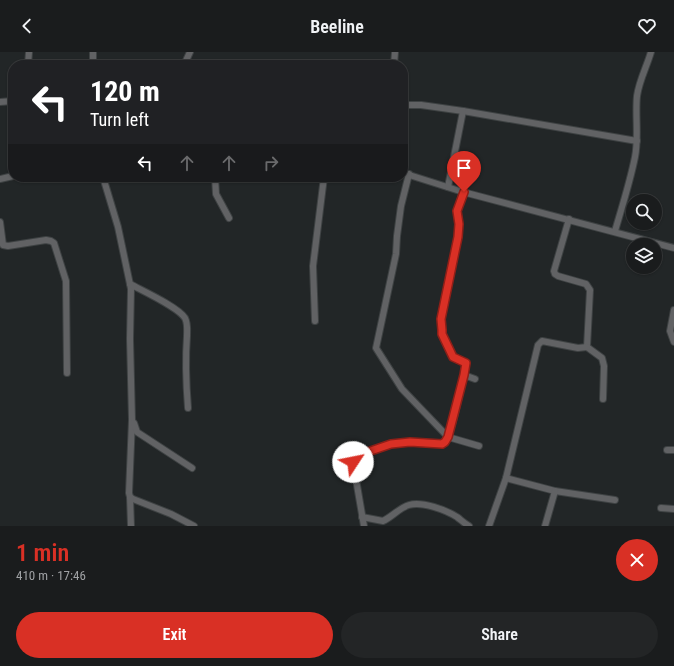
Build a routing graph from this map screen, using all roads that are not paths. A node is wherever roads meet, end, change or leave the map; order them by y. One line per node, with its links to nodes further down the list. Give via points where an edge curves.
1 (651, 52): 4 (street, via 637,97)
2 (408, 105): 3 (street)
3 (463, 111): 4 (street); 10 (street)
4 (637, 141): 15 (street, via 628,187)
5 (408, 174): 10 (street)
6 (104, 182): 17 (street, via 118,227)
7 (215, 182): 12 (street, via 216,194)
8 (323, 182): 19 (street, via 313,266)
9 (405, 182): 28 (street, via 396,254 376,348 402,389)
10 (448, 187): 11 (street)
11 (464, 192): 13 (street); 23 (street, via 457,211 458,237 441,324 444,340 453,357 466,363)
12 (229, 218)
13 (568, 219): 15 (street); 21 (street, via 554,271 558,276 586,284 590,290)
14 (0, 222): 22 (street, via 3,245 46,240 54,244 66,281)
15 (615, 232): 16 (street)
16 (674, 248)
17 (130, 284): 26 (street, via 169,305 186,319); 27 (street)
18 (674, 310): 20 (street, via 670,331)
19 (315, 321)
20 (674, 342)
21 (587, 347): 25 (street, via 602,358); 33 (street, via 578,348 542,341 538,345)
22 (67, 373)
23 (464, 375): 24 (street); 28 (street)
24 (475, 379)
25 (603, 399)
26 (188, 408)
27 (132, 420): 32 (street, via 137,432); 35 (street)
28 (448, 437): 29 (street); 39 (street, via 442,444 391,444 354,458)
29 (479, 446)
30 (667, 450): 31 (street)
31 (674, 450)
32 (192, 468)
33 (506, 478): 34 (street); 44 (street)
34 (555, 491): 36 (street); 45 (street)
35 (130, 497): 40 (street); 41 (street)
36 (615, 500)
37 (661, 508): 38 (street)
38 (674, 509)
39 (362, 517): 42 (street); 43 (street, via 382,521 408,505 424,505 456,517)
40 (131, 526)
41 (194, 526)
42 (364, 526)
43 (469, 526)
44 (489, 526)
45 (545, 526)

